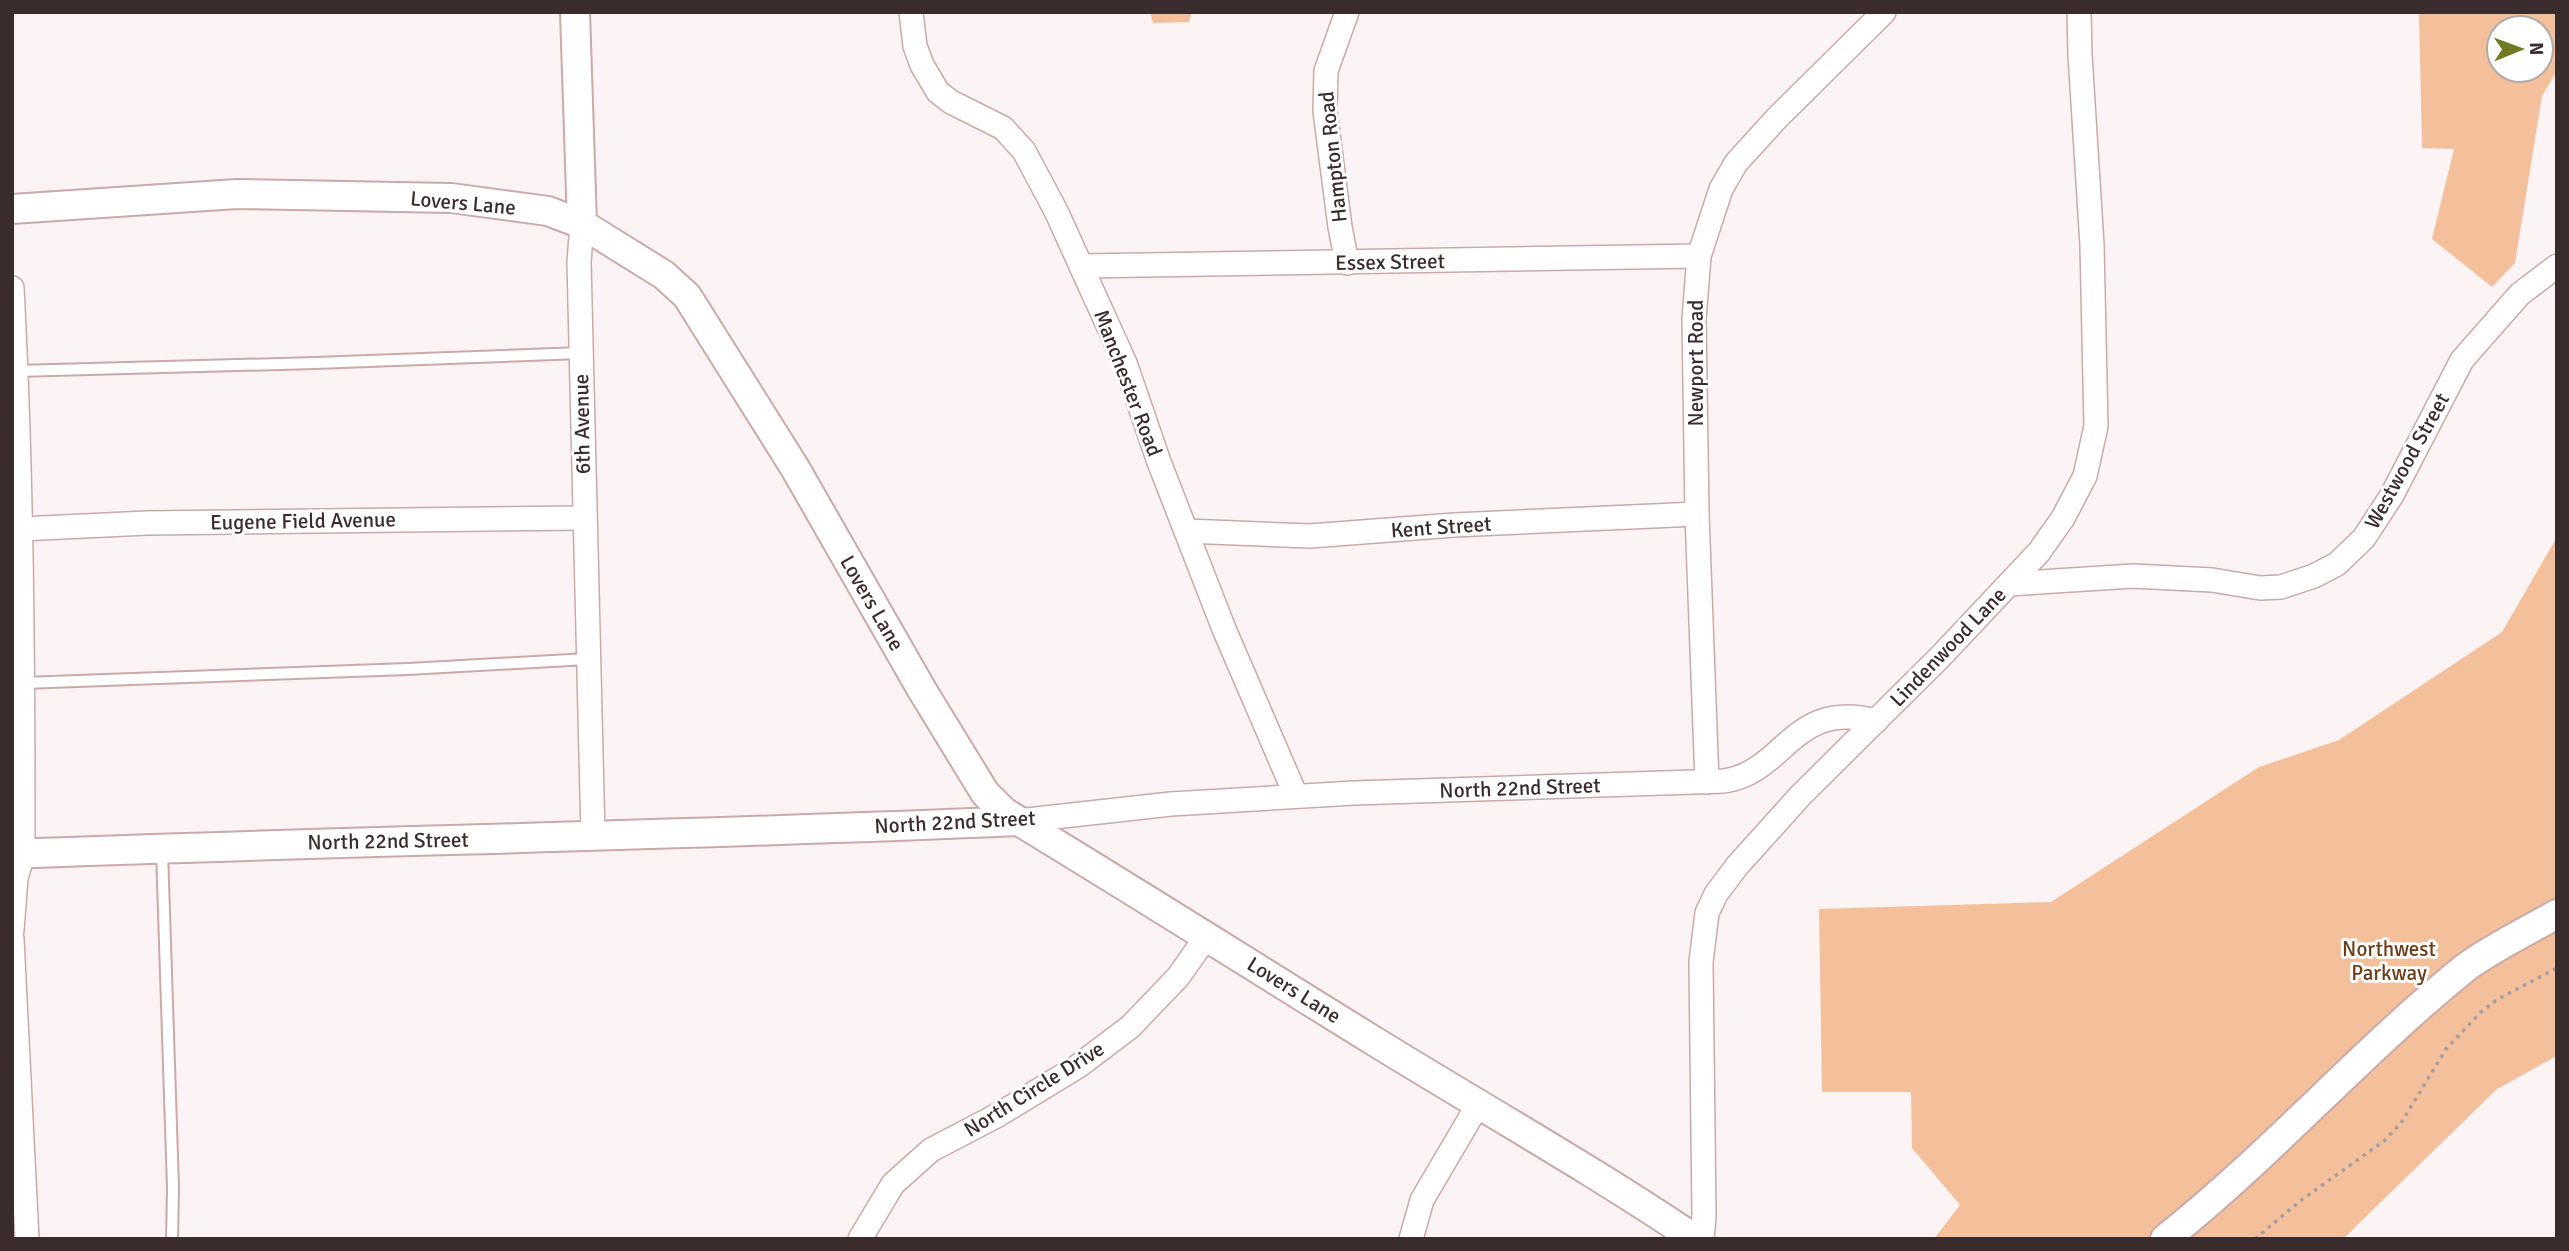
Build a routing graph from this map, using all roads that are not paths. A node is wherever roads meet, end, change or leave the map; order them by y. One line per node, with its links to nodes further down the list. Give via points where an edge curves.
1 (575, 12): 7 (street, 6th Avenue)
2 (911, 12): 10 (street, Manchester Road, via 915,46 928,78 951,102 1003,128 1024,151)
3 (1347, 12): 9 (street, Hampton Road, via 1326,71 1325,111)
4 (1884, 12): 8 (street, Newport Road, via 1736,163 1721,189)
5 (2079, 12): 20 (street, Lindenwood Lane, via 2096,426 2085,476 2063,518)
6 (12, 209): 7 (street, Lovers Lane, via 237,194 451,198 548,211)
7 (582, 224): 13 (street, 6th Avenue); 27 (street, Lovers Lane, via 664,275 687,296 795,468 985,793)
8 (1699, 256): 9 (street, Essex Street); 16 (street, Newport Road, via 1694,319)
9 (1347, 263): 10 (street, Essex Street)
10 (1081, 266): 19 (street, Manchester Road, via 1125,363)
11 (2557, 266): 20 (street, Westwood Street, via 2520,294 2462,360 2392,495 2364,538 2337,564 2281,587 2133,576)
12 (12, 288): 14 (street)
13 (581, 353): 14 (lane); 17 (street, 6th Avenue)
14 (16, 371): 15 (street)
15 (16, 475): 18 (street)
16 (1696, 514): 19 (street, Kent Street, via 1310,536); 25 (street, Newport Road)
17 (584, 518): 18 (street, Eugene Field Avenue, via 147,523); 22 (street, 6th Avenue)
18 (21, 529): 21 (street)
19 (1186, 531): 26 (street, Manchester Road)
20 (2009, 584): 24 (street, Lindenwood Lane)
21 (18, 622): 23 (street)
22 (588, 659): 23 (lane); 28 (street, 6th Avenue)
23 (23, 683): 30 (street)
24 (1876, 721): 25 (street, North 22nd Street, via 1850,717 1822,720 1740,779); 41 (street, Lindenwood Lane, via 1737,866 1707,913 1701,962)
25 (1707, 782): 26 (street, North 22nd Street)
26 (1296, 796): 27 (street, North 22nd Street)
27 (1018, 821): 28 (street, North 22nd Street); 33 (street, Lovers Lane)
28 (593, 836): 29 (street, North 22nd Street)
29 (162, 848): 30 (street, North 22nd Street); 37 (lane)
30 (18, 854): 32 (street)
31 (2557, 914): 42 (street, via 2468,966)
32 (12, 930)
33 (1207, 936): 35 (street, Lovers Lane); 38 (street, North Circle Drive, via 1178,977 1130,1027 1077,1067 930,1150 893,1184)
34 (12, 939): 36 (street)
35 (1479, 1103): 39 (street, via 1422,1200); 40 (street, Lovers Lane)
36 (27, 1239)
37 (172, 1239)
38 (860, 1239)
39 (1411, 1239)
40 (1695, 1239)
41 (1702, 1239)
42 (2165, 1239)

